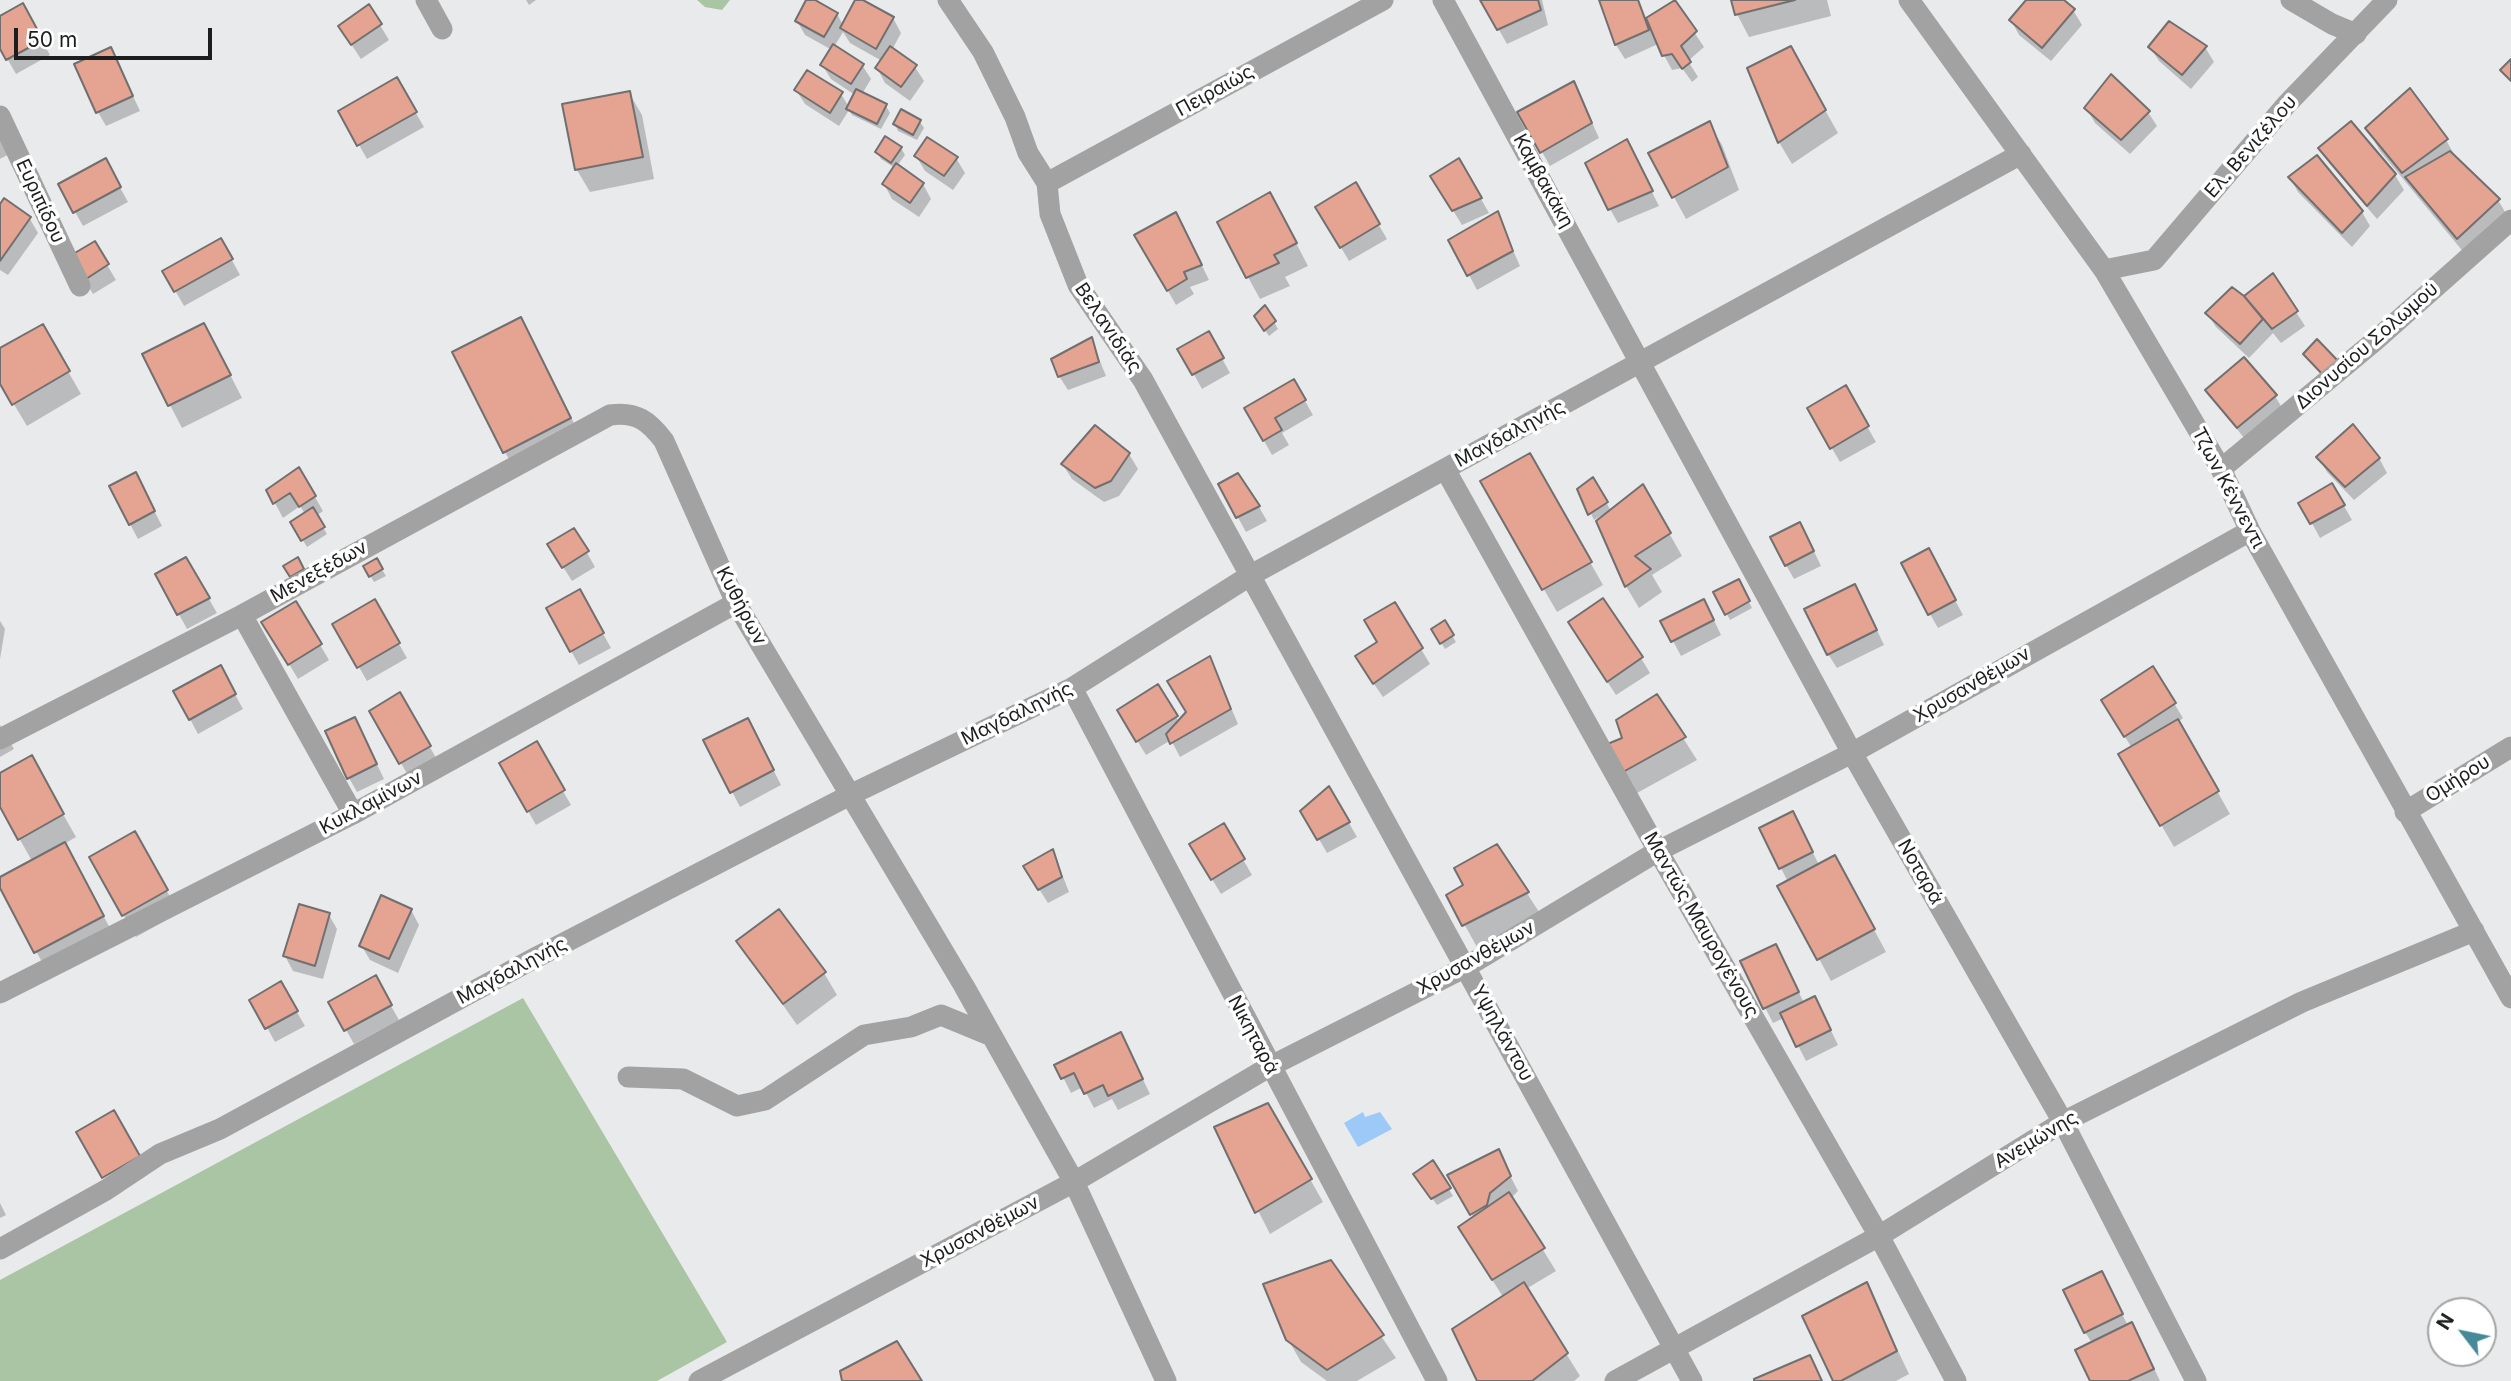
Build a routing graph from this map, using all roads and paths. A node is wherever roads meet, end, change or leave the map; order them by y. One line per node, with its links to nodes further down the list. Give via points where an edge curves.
1 (426, 0): 8 (street)
2 (948, 0): 12 (street, Βελανιδιάς, via 983,52 1028,153)
3 (1383, 0): 12 (street, Πειραιώς)
4 (1443, 0): 16 (street, Καμβακάκη)
5 (1909, 0): 11 (street, Τζων Κέννεντι)
6 (2291, 0): 9 (street)
7 (2387, 0): 9 (street, Ελ. Βενιζέλου)
8 (442, 29)
9 (2356, 34): 14 (street, Ελ. Βενιζέλου, via 2286,105 2154,260)
10 (0, 116): 15 (street, Ευριπίδου)
11 (2021, 155): 14 (street, Τζων Κέννεντι); 16 (street, Μαγδαληνής)
12 (1047, 183): 21 (street, Βελανιδιάς, via 1050,214 1078,285 1143,380)
13 (2511, 220): 19 (street, Διονυσίου Σολωμού, via 2376,341)
14 (2104, 270): 19 (street, Τζων Κέννεντι)
15 (80, 286)
16 (1641, 364): 18 (street, Μαγδαληνής); 27 (street, Νοταρά)
17 (639, 416): 22 (street, Κυθήρων, via 664,441); 23 (street, Μενεξέδων, via 610,415)
18 (1445, 469): 21 (street, Μαγδαληνής); 31 (street, Μαντώς Μαυρογένους)
19 (2221, 469): 20 (street, Τζων Κέννεντι)
20 (2249, 531): 27 (street, Χρυσανθέμων); 29 (street, Τζων Κέννεντι)
21 (1251, 575): 24 (street, Μαγδαληνής); 33 (street, Υψηλάντου)
22 (736, 603): 28 (street, Κυθήρων); 30 (street, Κυκλαμίνων)
23 (242, 615): 25 (street, Μενεξέδων); 30 (street)
24 (1072, 688): 28 (street, Μαγδαληνής); 37 (street, Νικηταρά)
25 (0, 739)
26 (2511, 747): 29 (street, Ομήρου)
27 (1852, 753): 31 (street, Χρυσανθέμων); 39 (street, Νοταρά)
28 (852, 794): 36 (street); 42 (street, Μαγδαληνής, via 533,959 220,1129 160,1154 106,1191)
29 (2405, 812): 32 (street, Τζων Κέννεντι)
30 (353, 814): 34 (street, Κυκλαμίνων)
31 (1658, 851): 33 (street, Χρυσανθέμων); 41 (street, Μαντώς Μαυρογένους)
32 (2474, 931): 35 (street, Τζων Κέννεντι); 39 (street, Ανεμώνης, via 2302,1002)
33 (1466, 967): 37 (street, Χρυσανθέμων); 43 (street, Υψηλάντου)
34 (0, 993)
35 (2511, 998)
36 (992, 1036): 38 (street, via 941,1014 911,1027 864,1035 765,1100 737,1107 683,1079); 40 (street)
37 (1269, 1066): 40 (street, Χρυσανθέμων); 46 (street, Νικηταρά)
38 (628, 1077)
39 (2063, 1122): 41 (street, Ανεμώνης); 50 (street, Νοταρά)
40 (1074, 1182): 44 (street); 45 (street, Χρυσανθέμων)
41 (1879, 1236): 43 (street, Ανεμώνης); 49 (street, Μαντώς Μαυρογένους)
42 (0, 1249)
43 (1674, 1349): 47 (street, Ανεμώνης); 48 (street, Υψηλάντου)
44 (1160, 1379)
45 (699, 1381)
46 (1437, 1381)
47 (1615, 1381)
48 (1692, 1381)
49 (1956, 1381)
50 (2196, 1381)

